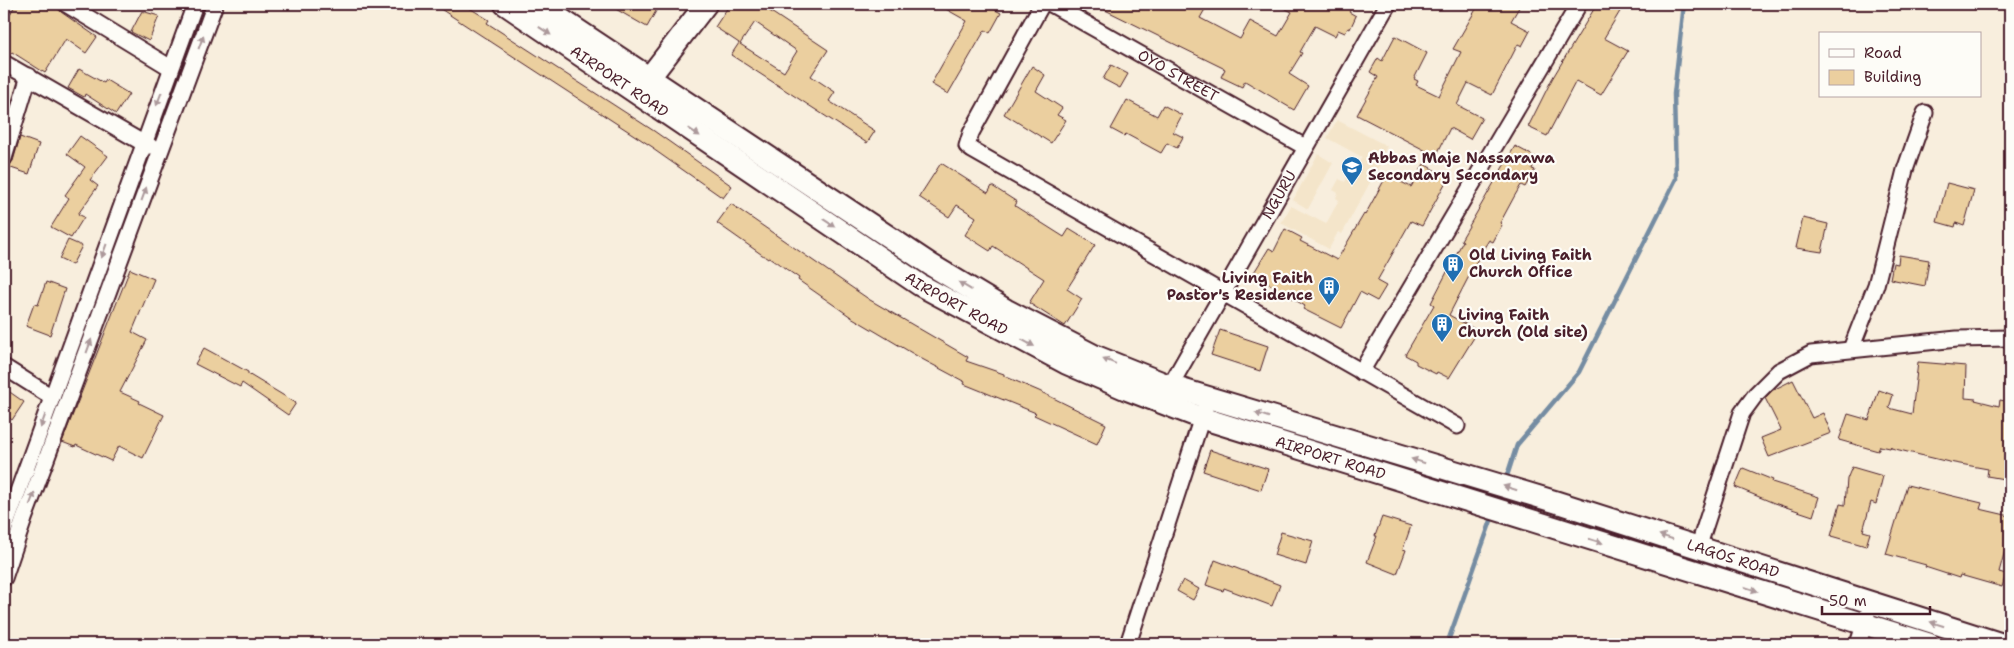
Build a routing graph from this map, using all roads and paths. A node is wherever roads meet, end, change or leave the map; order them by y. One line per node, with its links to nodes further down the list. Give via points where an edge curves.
1 (66, 4): 12 (street)
2 (195, 4): 12 (street)
3 (215, 4): 18 (street, one-way to 3)
4 (505, 4): 27 (main road, AIRPORT ROAD, one-way to 27, via 920,285 1066,362 1126,389)
5 (538, 4): 14 (main road, AIRPORT ROAD)
6 (706, 4): 14 (main road)
7 (1042, 4): 20 (street, via 971,133 967,146)
8 (1051, 4): 17 (street, OYO STREET)
9 (1579, 4): 24 (street)
10 (1386, 5): 17 (street, NGURU)
11 (4, 63): 13 (street)
12 (171, 68): 16 (street, one-way to 16)
13 (29, 76): 16 (street); 19 (street)
14 (649, 78): 25 (main road, AIRPORT ROAD, one-way to 14, via 1095,356 1006,310 858,218)
15 (1925, 113): 22 (street, via 1905,170 1876,285)
16 (143, 143): 18 (street); 26 (street, one-way to 26)
17 (1305, 147): 20 (street, NGURU)
18 (161, 149): 31 (street, one-way to 18)
19 (4, 158)
20 (1222, 294): 24 (street); 25 (street, NGURU)
21 (2010, 338): 22 (street, via 1957,339)
22 (1851, 349): 33 (street, via 1811,354 1779,372 1756,394 1742,414)
23 (4, 367): 26 (street)
24 (1361, 372): 28 (street)
25 (1170, 386): 27 (main road, AIRPORT ROAD)
26 (52, 397): 31 (street, one-way to 31)
27 (1205, 408): 29 (main road, AIRPORT ROAD, one-way to 27); 30 (main road, AIRPORT ROAD); 37 (street)
28 (1457, 426)
29 (1465, 475): 33 (main road, LAGOS ROAD, one-way to 29)
30 (1462, 498): 36 (main road, LAGOS ROAD, one-way to 36)
31 (12, 514): 32 (street); 34 (street)
32 (4, 530)
33 (1698, 548): 35 (main road, LAGOS ROAD)
34 (4, 578)
35 (1872, 603): 36 (street); 39 (main road, LAGOS ROAD, one-way to 35)
36 (1862, 634): 38 (main road, LAGOS ROAD)
37 (1128, 644)
38 (1929, 644)
39 (2001, 644)

